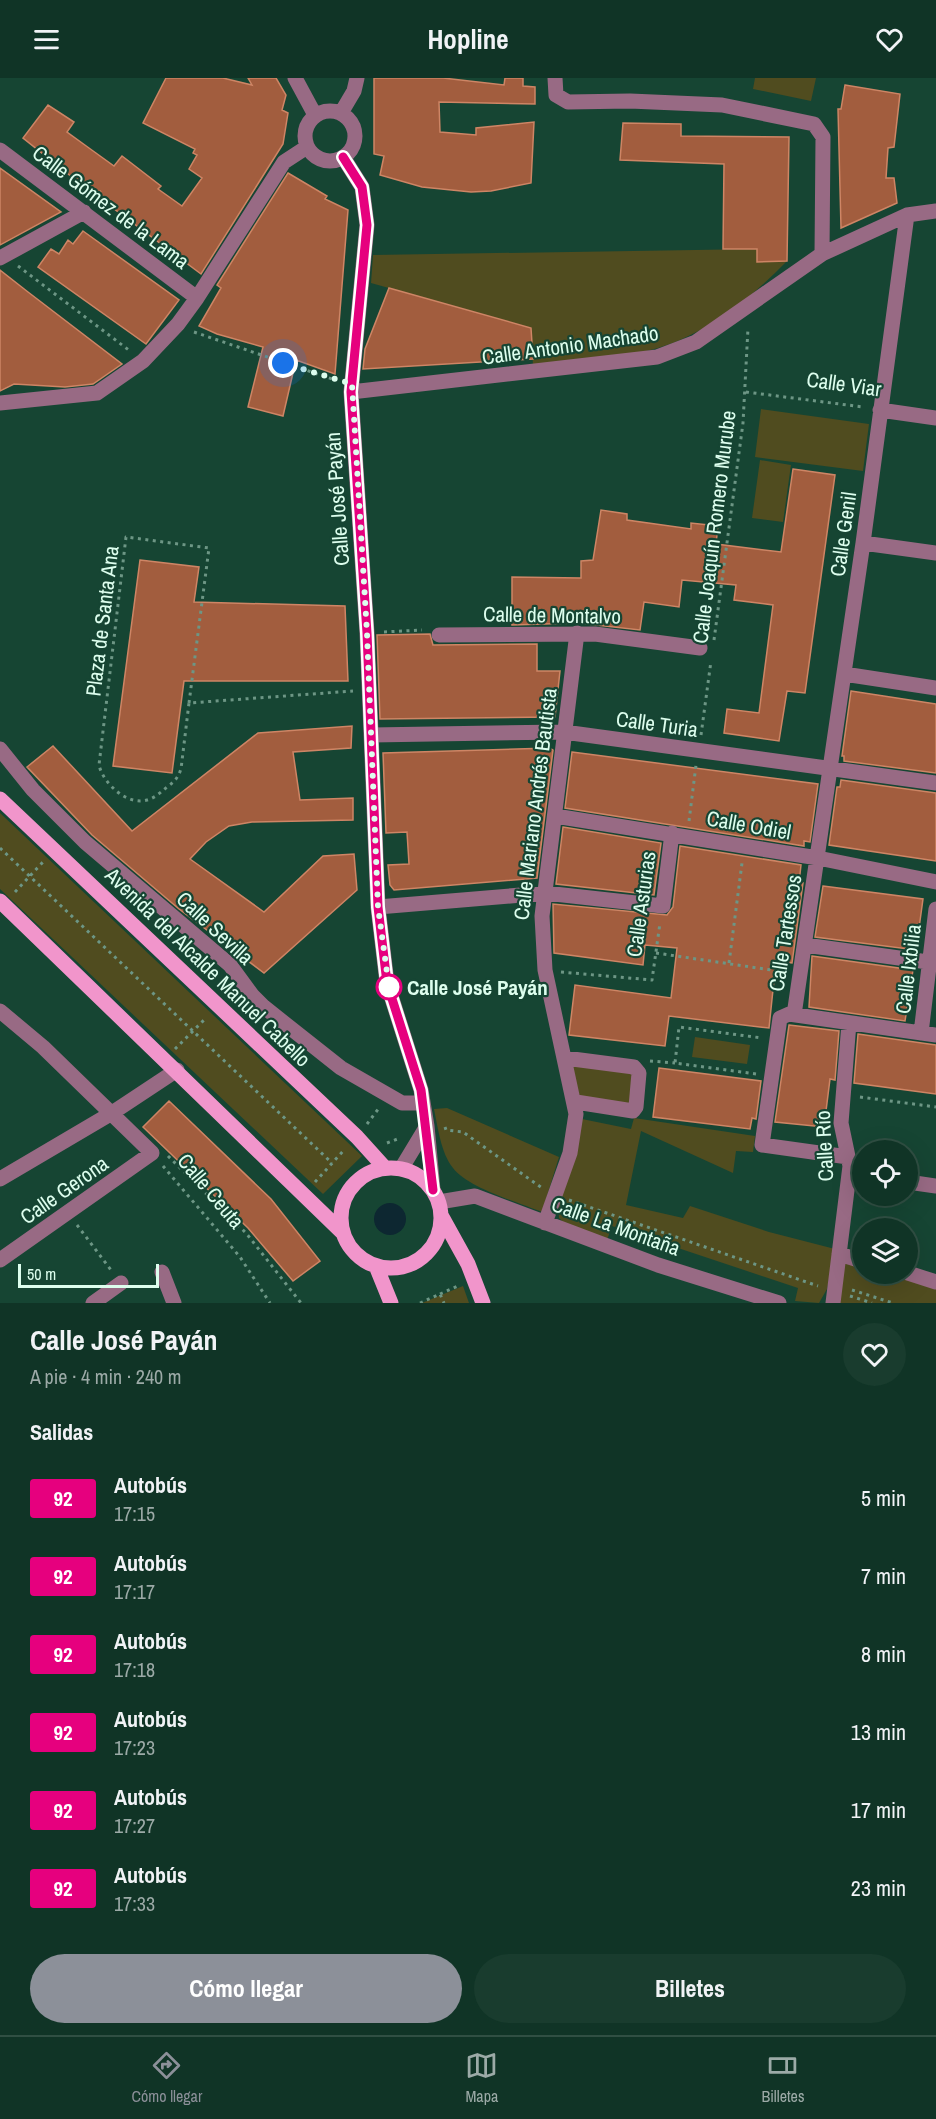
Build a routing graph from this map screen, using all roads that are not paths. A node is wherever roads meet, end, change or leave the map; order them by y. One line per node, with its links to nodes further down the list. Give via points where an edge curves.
1 (295, 78): 5 (street)
2 (357, 78): 4 (street)
3 (555, 78): 12 (street, via 554,88 561,100 722,105 814,124 823,137)
4 (341, 113): 5 (street); 8 (street, via 352,124 355,139)
5 (315, 115): 6 (street, via 304,133)
6 (307, 147): 8 (street, via 322,160); 14 (street, via 284,162)
7 (0, 150): 10 (street, Calle Gómez de la Lama)
8 (343, 157): 15 (street, Calle José Payán, via 362,187 367,225)
9 (936, 211): 11 (street, Calle Antonio Machado)
10 (84, 212): 13 (street); 14 (street, Calle Gómez de la Lama)
11 (907, 215): 12 (street, Calle Antonio Machado); 17 (street, Calle Genil)
12 (822, 254): 15 (street, Calle Antonio Machado, via 696,342 657,357)
13 (2, 257)
14 (197, 298): 16 (street, via 143,361 97,393)
15 (351, 388): 27 (street, Calle José Payán)
16 (0, 403)
17 (880, 410): 18 (street, Calle Viar); 19 (street, Calle Genil)
18 (936, 418)
19 (863, 543): 20 (street); 24 (street, Calle Genil)
20 (936, 553)
21 (577, 633): 22 (street, Calle de Montalvo); 23 (street, Calle de Montalvo); 26 (street, Calle Mariano Andrés Bautista)
22 (439, 634)
23 (700, 648)
24 (844, 674): 25 (street); 29 (street, Calle Genil)
25 (936, 688)
26 (564, 732): 27 (street, Calle Turia); 29 (street, Calle Turia); 32 (street, Calle Mariano Andrés Bautista)
27 (371, 735): 38 (street, Calle José Payán)
28 (0, 749): 48 (street, Calle Sevilla, via 33,790 85,842 230,965 264,1007 348,1072 402,1103)
29 (829, 769): 30 (street, Calle Turia); 34 (street, Calle Genil)
30 (936, 783)
31 (0, 798): 55 (main road, Avenida del Alcalde Manuel Cabello)
32 (555, 816): 33 (street, Calle Odiel); 36 (street, Calle Mariano Andrés Bautista)
33 (679, 834): 34 (street, Calle Odiel); 36 (street, Calle Asturias, via 663,906)
34 (818, 858): 35 (street, Calle Odiel); 40 (street, Calle Tartessos)
35 (936, 882)
36 (545, 893): 38 (street); 46 (street, Calle Mariano Andrés Bautista, via 545,970)
37 (2, 903): 47 (main road)
38 (378, 907): 48 (street, Calle José Payán, via 387,983)
39 (936, 909): 41 (street, Calle Ixbilia)
40 (805, 945): 41 (street); 43 (street, Calle Tartessos)
41 (928, 962): 45 (street, Calle Ixbilia)
42 (0, 1011): 50 (street, Calle Ceuta)
43 (794, 1015): 44 (street); 53 (street, via 780,1018 762,1145)
44 (849, 1023): 45 (street); 53 (street, Calle Río, via 841,1133)
45 (929, 1034)
46 (565, 1058): 49 (street, Calle Mariano Andrés Bautista); 49 (street, via 638,1069 633,1111)
47 (177, 1070): 50 (street); 63 (main road)
48 (423, 1102): 51 (street, Calle José Payán)
49 (576, 1102): 62 (street, Calle Mariano Andrés Bautista, via 576,1127)
50 (112, 1113): 52 (street, Calle Ceuta); 57 (street)
51 (427, 1126): 56 (street); 61 (street, Calle José Payán)
52 (152, 1153): 66 (street, Calle Gerona)
53 (848, 1157): 54 (street, Calle Río)
54 (852, 1166)
55 (385, 1168): 56 (main road); 63 (main road, via 368,1173 354,1184 340,1215)
56 (401, 1169): 61 (main road, via 414,1173)
57 (0, 1179)
58 (918, 1183): 59 (street)
59 (936, 1186)
60 (852, 1194): 64 (street, Calle Río)
61 (438, 1203): 62 (street, Calle La Montaña, via 475,1196); 67 (main road, via 440,1233 432,1247 407,1266); 76 (main road)
62 (545, 1223): 77 (street, Calle La Montaña, via 658,1265)
63 (342, 1232): 67 (main road, via 355,1253)
64 (839, 1254): 65 (street); 72 (street, Calle Río)
65 (852, 1258)
66 (0, 1260)
67 (376, 1266): 75 (main road)
68 (162, 1272): 74 (street)
69 (918, 1276): 70 (street)
70 (936, 1282)
71 (121, 1283): 73 (street)
72 (834, 1293)
73 (93, 1303)
74 (174, 1303)
75 (391, 1303)
76 (483, 1303)
77 (779, 1303)

